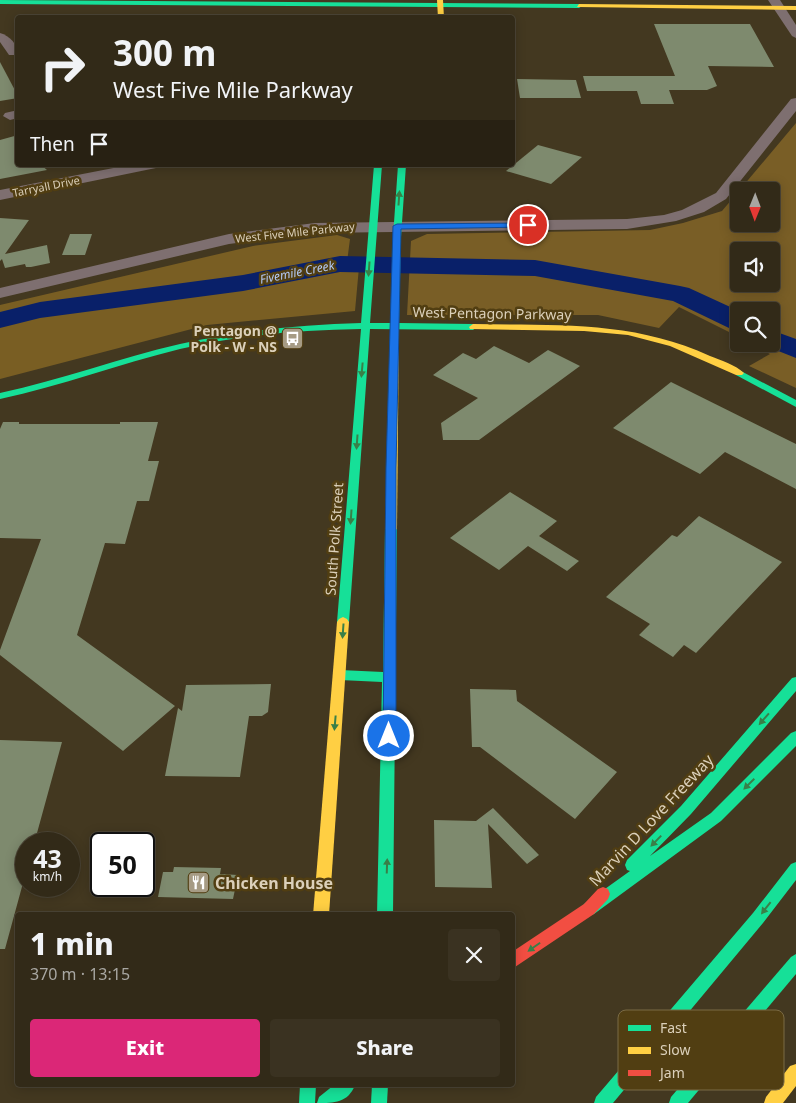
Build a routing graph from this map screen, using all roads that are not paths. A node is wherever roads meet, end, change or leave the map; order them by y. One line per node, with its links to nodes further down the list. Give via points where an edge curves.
1 (440, 0): 11 (main road, bridge)
2 (722, 0): 8 (main road)
3 (0, 2): 4 (main road)
4 (227, 2): 7 (main road)
5 (420, 3): 6 (main road); 7 (main road); 10 (main road)
6 (568, 3): 8 (main road)
7 (350, 5): 9 (main road, via 376,10)
8 (789, 5): 12 (street)
9 (382, 15)
10 (387, 15)
11 (441, 15)
12 (796, 34)
13 (0, 37): 14 (street)
14 (15, 50)
15 (15, 51): 16 (street)
16 (0, 54)
17 (796, 102): 23 (street, West Five Mile Parkway, via 721,196 689,214 662,221 627,224)
18 (140, 167): 21 (street, Tarryall Drive)
19 (378, 167): 22 (main road, South Polk Street)
20 (402, 167): 23 (main road, one-way to 20)
21 (0, 195)
22 (372, 226): 23 (street, West Five Mile Parkway); 24 (street, West Five Mile Parkway, via 315,228 229,239); 25 (main road, South Polk Street, one-way to 25)
23 (397, 226): 26 (main road)
24 (0, 293)
25 (366, 326): 26 (main road, West Pentagon Parkway); 27 (main road, West Pentagon Parkway, via 232,335); 29 (main road, South Polk Street, one-way to 29, via 359,468)
26 (395, 326): 28 (main road, West Pentagon Parkway, via 573,328 628,333 702,355); 30 (main road, via 387,468)
27 (0, 396)
28 (796, 404)
29 (340, 675): 30 (main road); 35 (main road, South Polk Street, one-way to 35)
30 (390, 677): 36 (main road, one-way to 30)
31 (796, 682): 34 (main road, Marvin D Love Freeway, one-way to 34, via 686,810)
32 (796, 737): 34 (main road, one-way to 34, via 716,817)
33 (796, 869): 39 (main road, one-way to 39)
34 (589, 909): 37 (main road, Marvin D Love Freeway, one-way to 37)
35 (321, 912)
36 (385, 912)
37 (515, 960)
38 (796, 962): 40 (main road)
39 (680, 1010)
40 (755, 1010)
41 (796, 1072): 46 (main road)
42 (618, 1084): 52 (main road, one-way to 52)
43 (308, 1087): 49 (main road)
44 (345, 1087): 50 (main road)
45 (380, 1087): 51 (main road)
46 (784, 1088)
47 (688, 1090): 53 (main road)
48 (782, 1090): 54 (main road)
49 (307, 1103)
50 (325, 1103)
51 (379, 1103)
52 (602, 1103)
53 (677, 1103)
54 (772, 1103)

